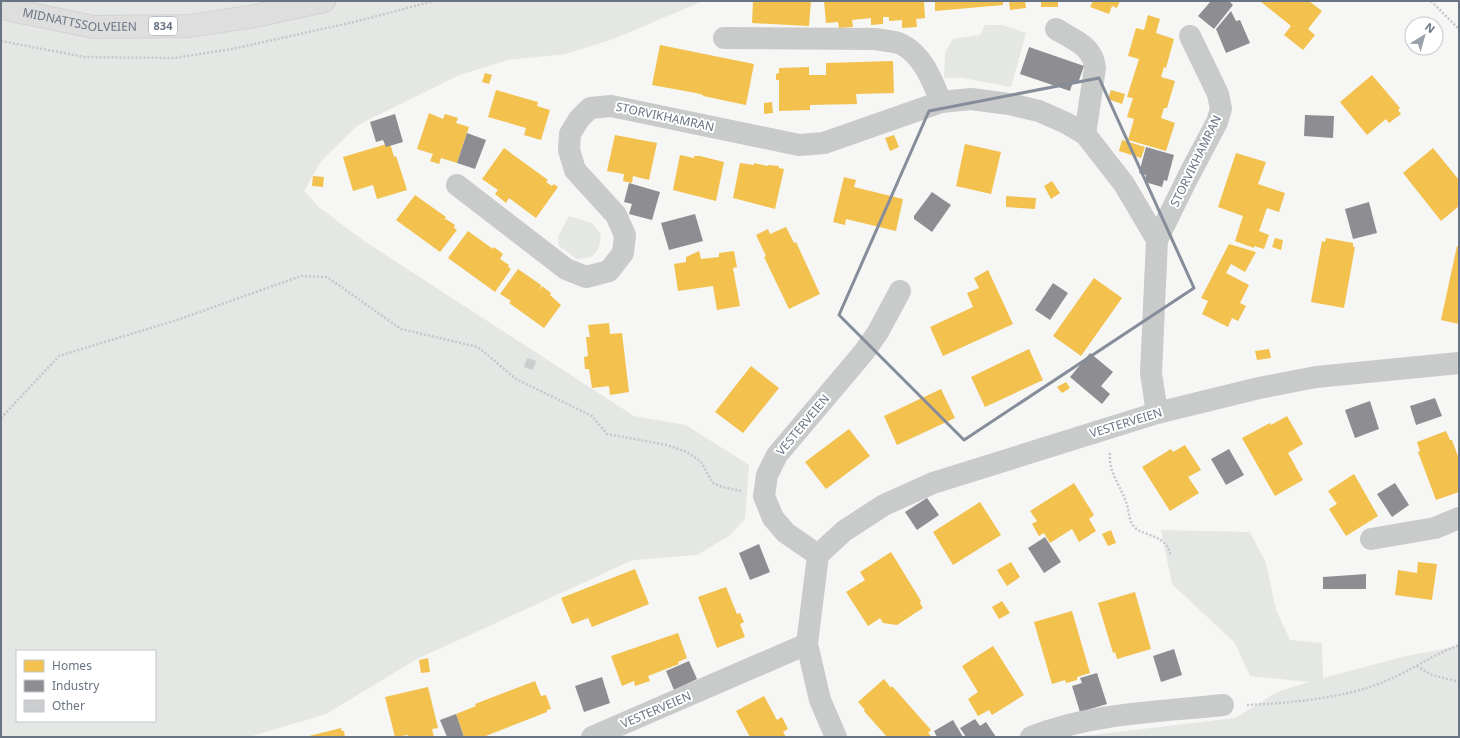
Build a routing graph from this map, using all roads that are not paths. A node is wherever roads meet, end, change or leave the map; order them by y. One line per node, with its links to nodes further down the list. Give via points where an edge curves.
1 (324, 1): 2 (main road, MIDNATTSSOLVEIEN / 834, via 255,16 189,26 94,27)
2 (1, 8)
3 (1056, 29): 7 (street, via 1086,48 1094,58 1095,68)
4 (1190, 36): 9 (street, STORVIKHAMRAN, via 1218,94 1221,109 1217,122)
5 (724, 38): 6 (street, via 876,39 900,44 919,58)
6 (941, 102): 7 (street, STORVIKHAMRAN, via 971,100 1009,104 1039,112); 8 (street, STORVIKHAMRAN, via 824,143 799,145 611,106 590,108 579,119 570,134 568,150 574,170 616,215 625,235 623,253 609,271 586,277 566,269)
7 (1085, 134): 9 (street, STORVIKHAMRAN, via 1124,184)
8 (457, 185)
9 (1157, 240): 12 (street, STORVIKHAMRAN, via 1151,373)
10 (900, 292): 15 (street, VESTERVEIEN, via 864,352 777,455 766,475 764,496 773,518 786,533)
11 (1459, 363): 12 (street, VESTERVEIEN, via 1316,377)
12 (1156, 413): 15 (street, VESTERVEIEN, via 933,483 884,505 844,531)
13 (1459, 518): 14 (street, via 1435,528)
14 (1371, 540)
15 (818, 556): 16 (street)
16 (807, 644): 18 (street, VESTERVEIEN); 19 (street, via 820,700)
17 (1223, 705): 20 (street, via 1116,716 1054,728)
18 (592, 737)
19 (836, 737)
20 (1031, 737)

